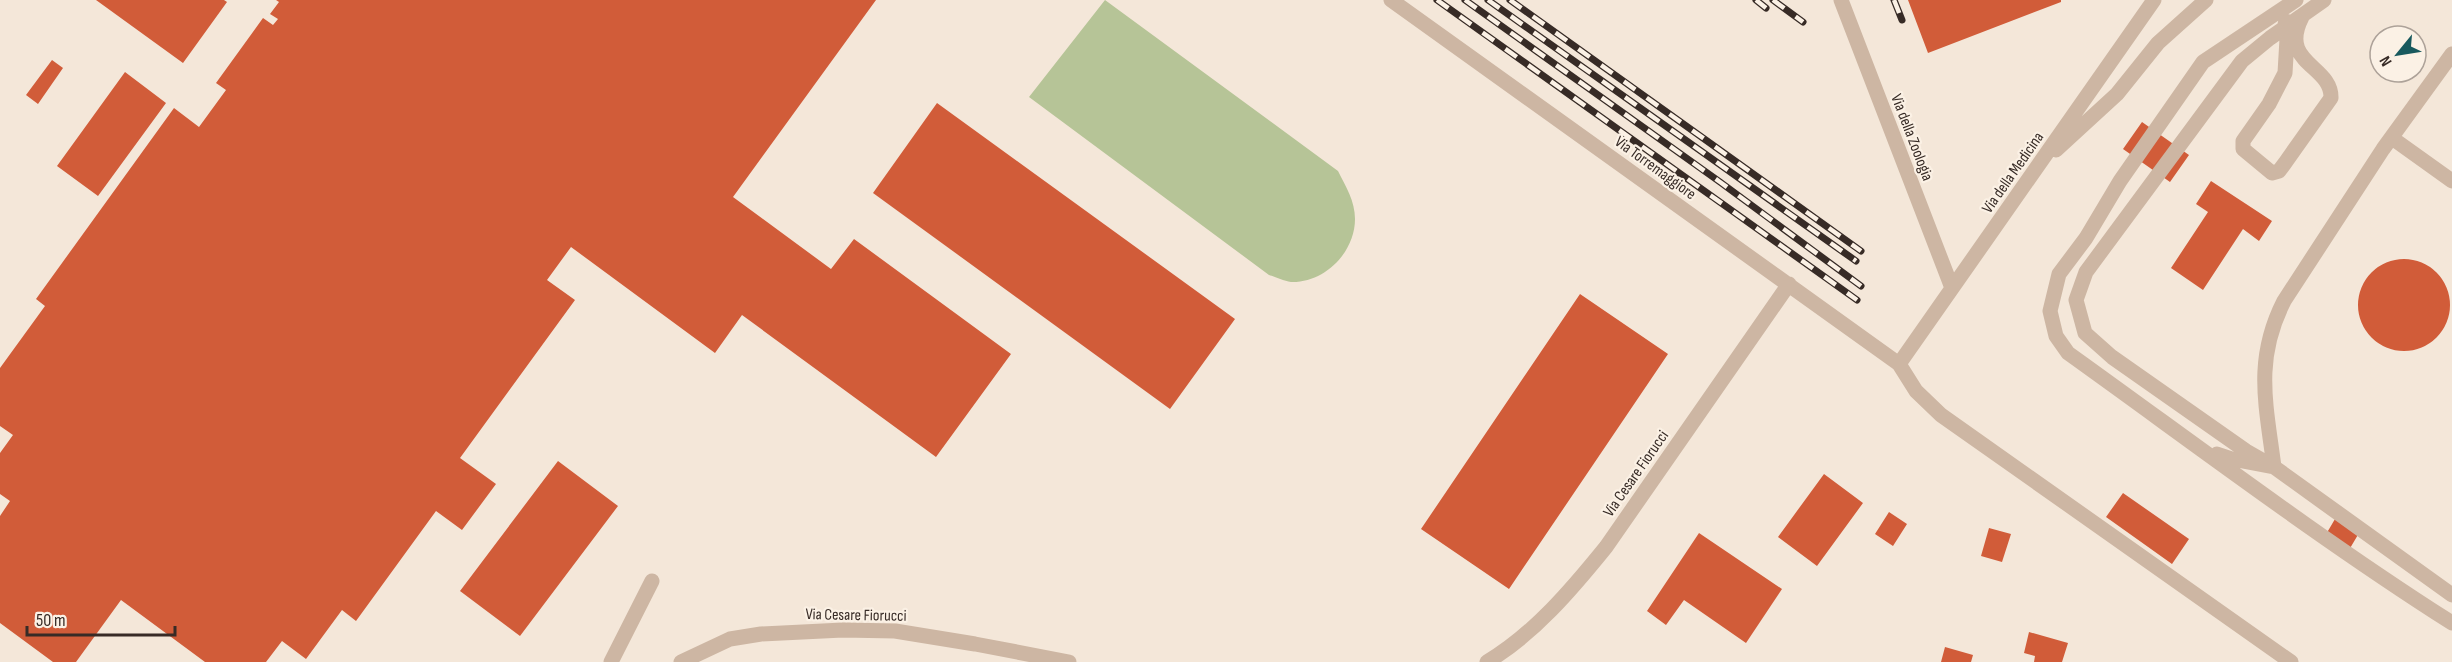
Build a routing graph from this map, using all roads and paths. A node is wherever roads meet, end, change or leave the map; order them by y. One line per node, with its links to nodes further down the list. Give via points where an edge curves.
1 (1391, 0): 15 (street, Via Torremaggiore)
2 (1841, 0): 16 (street, Via della Zoologia)
3 (2154, 0): 13 (street, Via della Medicina)
4 (2206, 0): 13 (street, via 2158,43 2117,94)
5 (2297, 0): 8 (street); 18 (street, via 2204,62 2059,274 2050,310 2056,336 2068,353)
6 (2324, 0): 7 (street)
7 (2302, 17): 8 (street); 11 (street, via 2295,30 2299,53)
8 (2284, 28): 10 (street); 19 (street, via 2242,62 2217,92 2086,273 2076,300 2085,333 2112,357)
9 (2452, 55): 12 (street)
10 (2285, 73): 11 (street, via 2297,66); 11 (street, via 2243,141 2243,149 2272,173 2285,164 2331,98 2331,88)
11 (2321, 76)
12 (2392, 138): 14 (street); 19 (street, via 2273,322 2266,346 2263,388)
13 (2036, 168): 16 (street, Via della Medicina)
14 (2452, 181)
15 (1789, 284): 17 (street, Via Torremaggiore); 26 (street, Via Cesare Fiorucci, via 1580,580 1522,636)
16 (1952, 288): 17 (street, Via della Medicina)
17 (1899, 364): 27 (street, via 1916,391 1941,415)
18 (2182, 435): 19 (street, via 2204,450); 22 (street)
19 (2274, 467): 21 (street)
20 (652, 581): 23 (street)
21 (2452, 595)
22 (2452, 623)
23 (611, 662)
24 (681, 662): 25 (street, Via Cesare Fiorucci, via 730,639 843,630 895,631)
25 (1069, 662)
26 (1487, 662)
27 (2291, 662)

